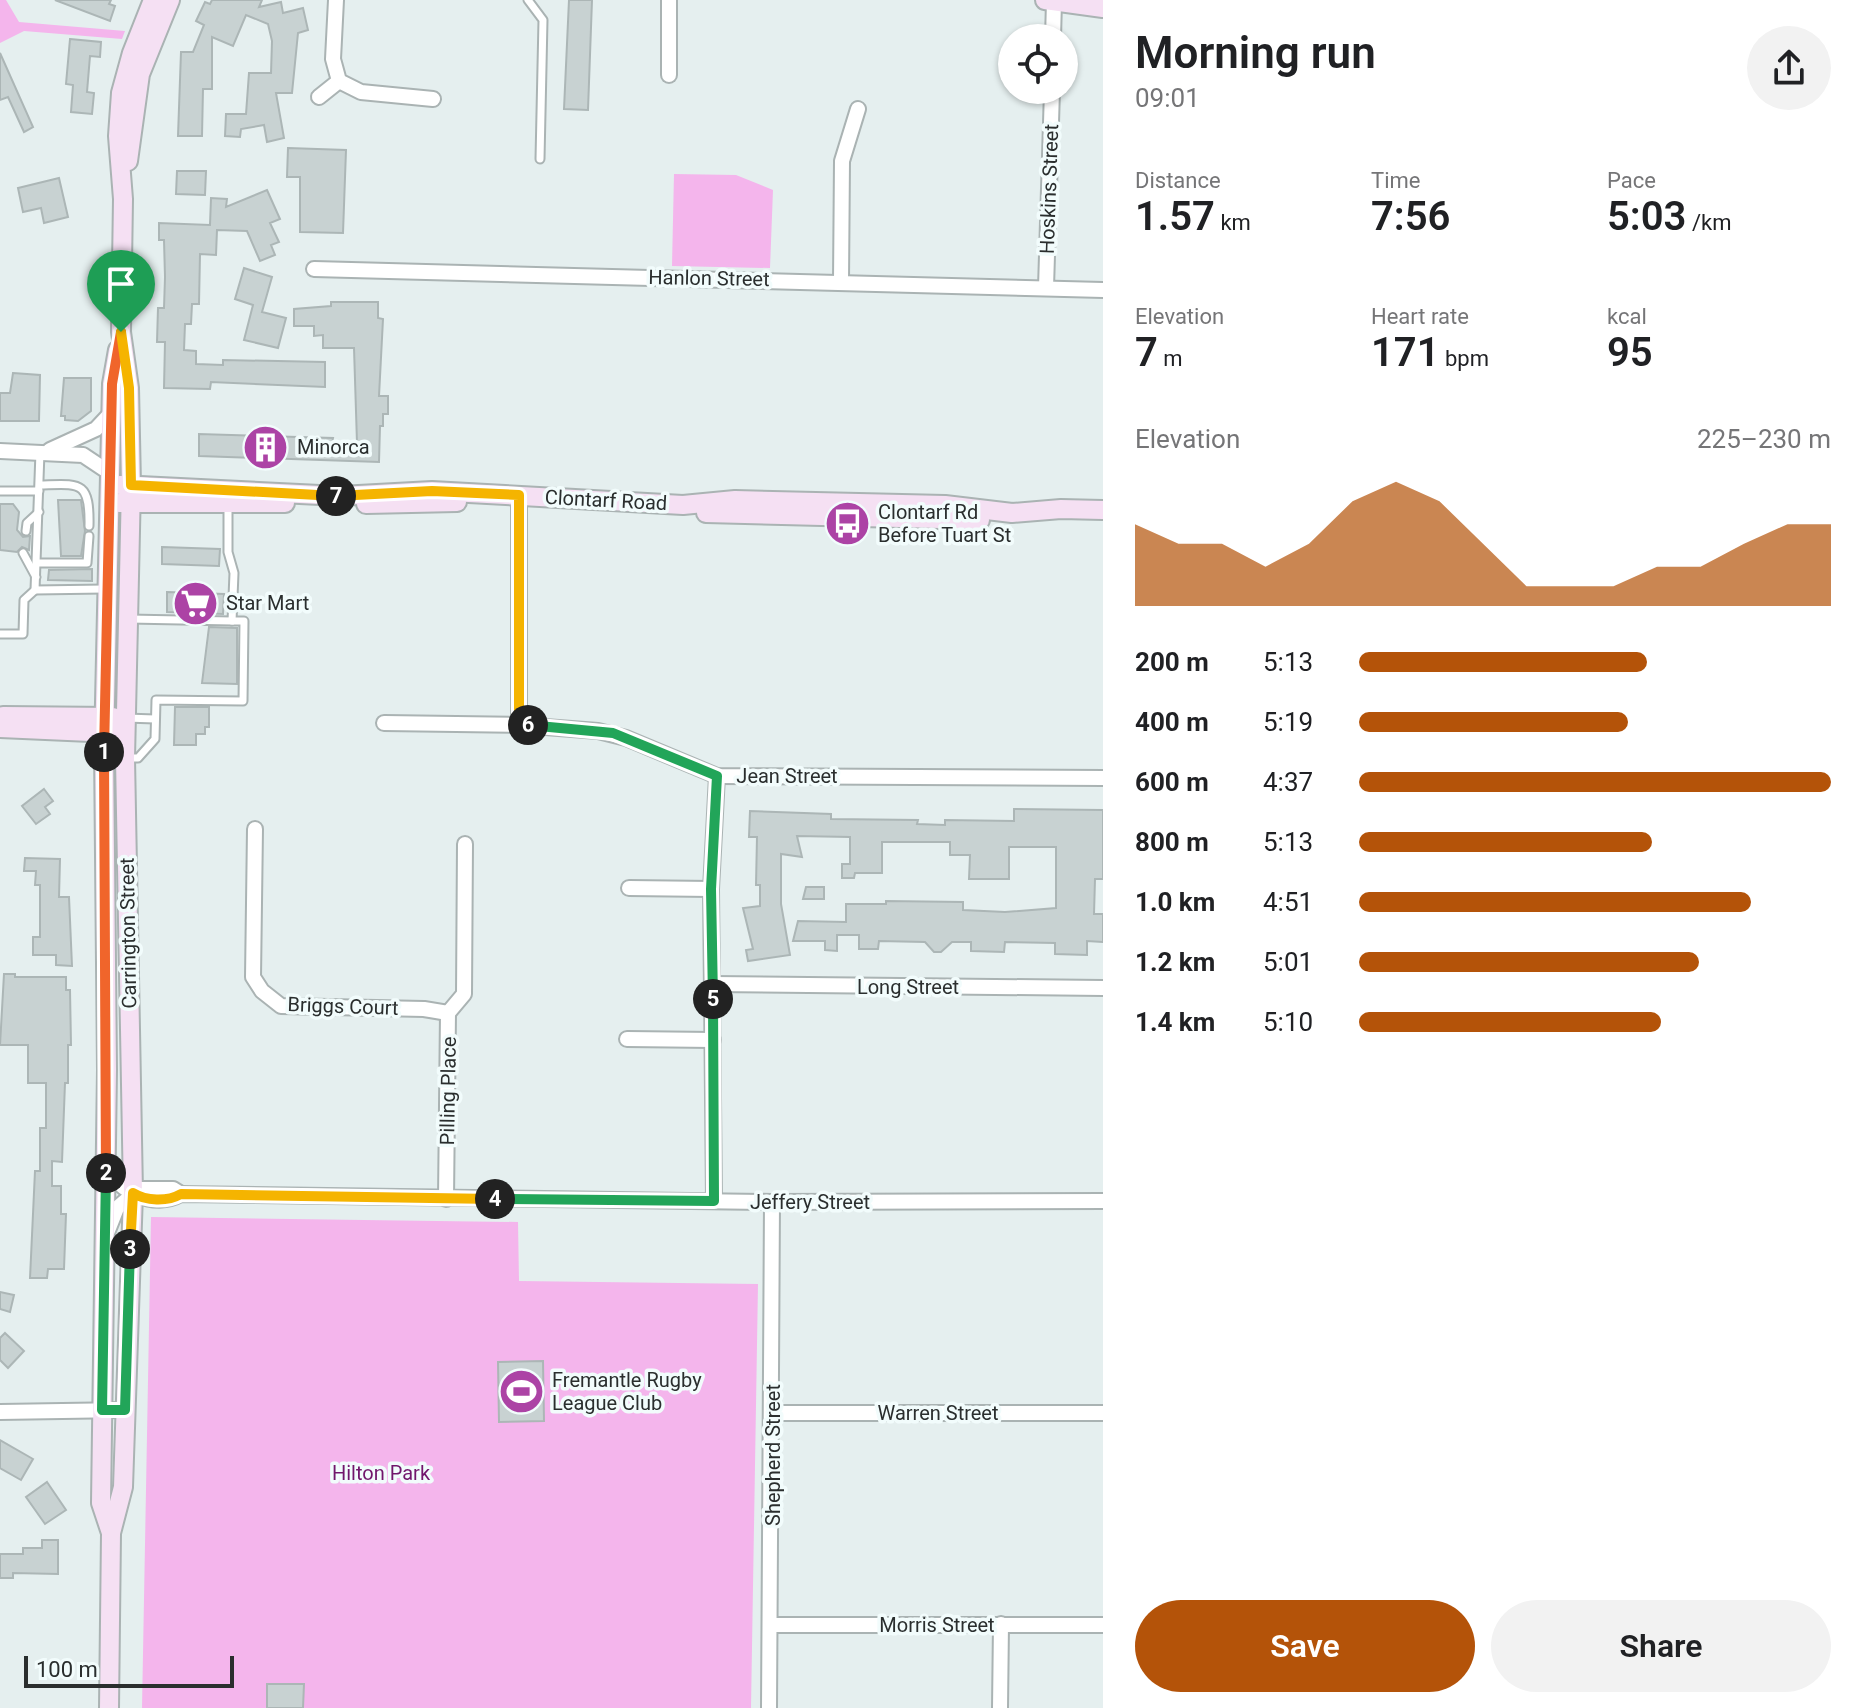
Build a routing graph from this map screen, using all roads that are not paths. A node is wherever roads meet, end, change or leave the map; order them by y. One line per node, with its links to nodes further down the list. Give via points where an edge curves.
1 (153, 0): 16 (main road, Carrington Street, via 121,93)
2 (170, 0): 16 (main road, Carrington Street, via 140,74)
3 (336, 0): 10 (street, via 333,59)
4 (528, 0): 15 (lane, via 543,20)
5 (669, 0): 9 (street)
6 (1050, 1): 7 (main road); 8 (street)
7 (1103, 8)
8 (1052, 24)
9 (669, 75)
10 (339, 81): 11 (street); 12 (street, via 361,92)
11 (319, 97)
12 (433, 99)
13 (1052, 104): 19 (street, Hoskins Street)
14 (858, 109): 18 (street, via 842,161)
15 (540, 159)
16 (123, 199): 21 (main road, Carrington Street)
17 (314, 269): 18 (street, Hanlon Street)
18 (841, 281): 19 (street, Hanlon Street)
19 (1046, 288): 20 (street, Hanlon Street)
20 (1103, 290)
21 (121, 332): 22 (main road, Carrington Street); 28 (main road, Carrington Street, via 129,388)
22 (111, 413): 24 (street, via 96,429); 25 (main road, Carrington Street)
23 (0, 451): 24 (street)
24 (43, 451): 25 (street, via 83,455); 26 (lane)
25 (110, 487): 28 (main road, Clontarf Road); 40 (main road, Carrington Street)
26 (40, 488): 27 (lane); 32 (lane); 34 (lane, via 84,489 90,500)
27 (0, 491)
28 (131, 494): 29 (main road, Clontarf Road, via 340,496 421,491); 30 (main road, Clontarf Road); 42 (main road, Carrington Street)
29 (519, 499): 30 (main road, Clontarf Road); 31 (main road, Clontarf Road, via 935,505 1012,513); 33 (main road, Clontarf Road, via 675,512); 50 (street)
30 (228, 504): 43 (lane)
31 (1103, 510)
32 (39, 512): 35 (lane); 38 (lane)
33 (1103, 522)
34 (89, 526)
35 (26, 531)
36 (89, 536): 38 (lane, via 87,563)
37 (23, 553): 39 (lane)
38 (37, 563): 39 (lane)
39 (36, 577): 41 (lane)
40 (107, 589): 41 (lane); 48 (main road, Carrington Street)
41 (35, 590): 44 (lane, via 24,600 23,634)
42 (129, 619): 43 (lane); 49 (main road, Carrington Street)
43 (232, 621): 46 (lane, via 244,621 243,701 156,700)
44 (0, 634)
45 (0, 716): 48 (main road)
46 (155, 719): 49 (lane); 52 (lane, via 155,739 138,758)
47 (384, 723): 50 (street, Jean Street)
48 (104, 725): 49 (main road); 51 (main road); 64 (main road, Carrington Street)
49 (126, 725): 52 (main road, Carrington Street)
50 (519, 725): 53 (street, Jean Street, via 613,733)
51 (0, 728)
52 (125, 758): 65 (main road, Carrington Street)
53 (717, 776): 54 (street, Jean Street); 58 (street)
54 (1103, 778)
55 (255, 829): 61 (street, Briggs Court, via 253,977 262,991 281,1006)
56 (465, 844): 61 (street, Pilling Place, via 464,994)
57 (629, 888): 58 (street)
58 (711, 889): 59 (street)
59 (713, 984): 60 (street, Long Street); 63 (street)
60 (1103, 988)
61 (448, 1013): 66 (street, Pilling Place)
62 (627, 1039): 63 (street)
63 (713, 1040): 67 (street)
64 (106, 1163): 65 (street, via 117,1184); 70 (main road, Carrington Street)
65 (133, 1193): 66 (street, Jeffery Street, via 173,1199 181,1194); 70 (street, via 117,1208); 72 (main road, Carrington Street)
66 (446, 1199): 67 (street, Jeffery Street)
67 (714, 1201): 69 (street, Jeffery Street)
68 (1103, 1201): 69 (street, Jeffery Street)
69 (772, 1202): 74 (street, Shepherd Street)
70 (105, 1238): 71 (main road, Carrington Street)
71 (102, 1410): 72 (street); 73 (street); 76 (main road, Carrington Street, via 101,1503)
72 (125, 1410): 76 (main road, Carrington Street, via 121,1505)
73 (0, 1412)
74 (773, 1413): 75 (street, Warren Street); 78 (street, Shepherd Street)
75 (1103, 1413)
76 (111, 1533): 80 (main road, Carrington Street)
77 (1001, 1624): 78 (street, Morris Street); 79 (street, Morris Street); 82 (street)
78 (771, 1625): 81 (street, Shepherd Street)
79 (1103, 1625)
80 (109, 1708)
81 (769, 1708)
82 (1000, 1708)

